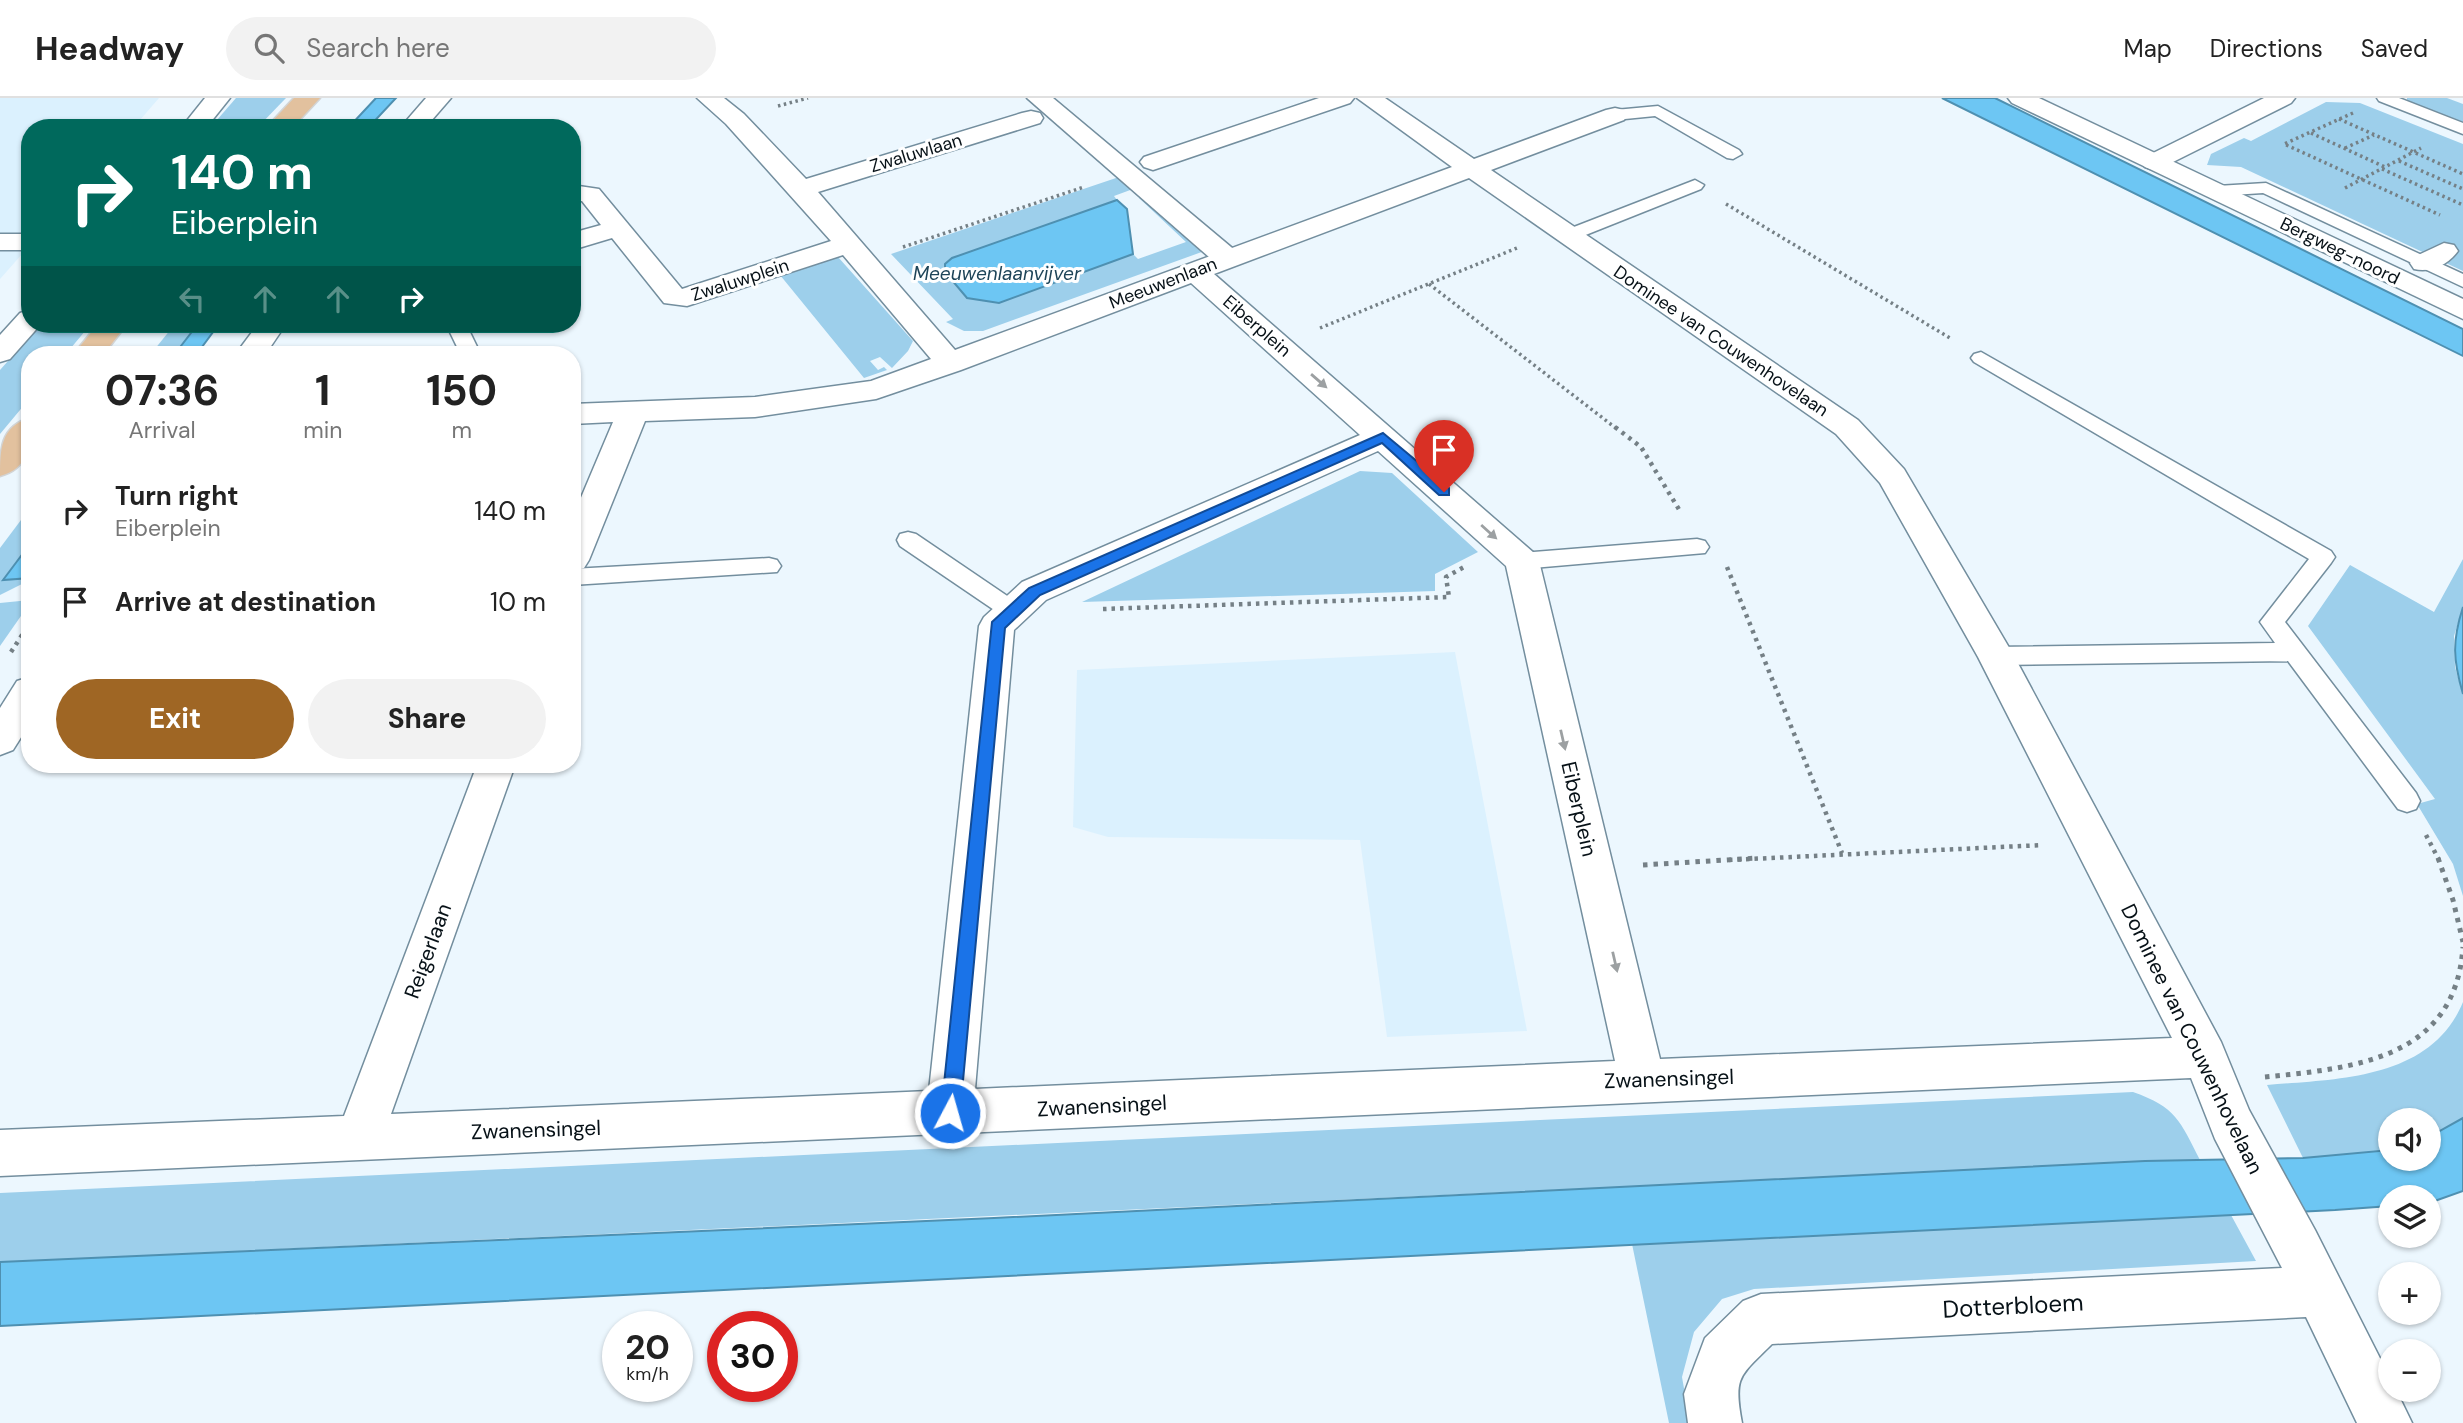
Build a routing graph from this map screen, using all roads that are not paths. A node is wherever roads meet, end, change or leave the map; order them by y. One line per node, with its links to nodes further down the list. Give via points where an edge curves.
1 (218, 98): 12 (street)
2 (308, 98): 13 (main road)
3 (439, 98): 14 (street)
4 (709, 98): 21 (street, via 735,119)
5 (1342, 98): 17 (street)
6 (1369, 98): 19 (street, Dominee van Couwenhovelaan)
7 (2020, 98): 18 (street, Bergweg-noord)
8 (2283, 98): 18 (street)
9 (2385, 98): 15 (lane)
10 (1035, 108): 21 (street, Zwaluwlaan); 30 (street, via 1128,172)
11 (1615, 115): 16 (lane, Meeuwenlaan, via 1658,111); 19 (street, Meeuwenlaan)
12 (200, 119)
13 (287, 119)
14 (420, 119)
15 (2463, 129)
16 (1733, 154)
17 (1153, 162)
18 (2154, 162): 22 (street, Bergweg-noord)
19 (1470, 169): 25 (street, Dominee van Couwenhovelaan); 30 (street, Meeuwenlaan)
20 (1695, 185): 25 (lane)
21 (800, 189): 29 (street)
22 (2217, 191): 32 (lane, Bergweg-noord, via 2266,188 2434,257); 33 (street, Bergweg-noord)
23 (581, 194): 24 (street, Zwaluwplein, via 590,194)
24 (618, 228): 26 (street); 29 (street, Zwaluwplein, via 674,297 687,298)
25 (1563, 233): 51 (street, Dominee van Couwenhovelaan, via 1847,427 1893,477)
26 (581, 239)
27 (21, 242): 28 (street)
28 (0, 243)
29 (857, 252): 37 (street)
30 (1227, 258): 31 (street, Meeuwenlaan)
31 (1194, 271): 37 (street, Meeuwenlaan); 40 (street, Eiberplein, one-way to 40)
32 (2463, 281)
33 (2463, 310)
34 (21, 330): 35 (street)
35 (0, 354)
36 (1981, 358): 50 (lane, via 2323,557 2272,622)
37 (951, 364): 39 (street, Meeuwenlaan, via 876,390 755,407)
38 (581, 414): 39 (street, Meeuwenlaan)
39 (632, 414): 43 (street)
40 (1383, 437): 46 (street, Eiberplein, one-way to 46); 49 (street, via 1034,591)
41 (21, 439): 42 (main road)
42 (0, 466)
43 (581, 538)
44 (908, 541): 49 (lane)
45 (1697, 547): 46 (lane)
46 (1513, 553): 56 (street, Eiberplein, one-way to 56)
47 (769, 566): 48 (lane)
48 (581, 576)
49 (1011, 610): 58 (street, via 998,626)
50 (2292, 652): 51 (lane); 55 (lane)
51 (1996, 656): 57 (street, Dominee van Couwenhovelaan)
52 (21, 706): 53 (street)
53 (0, 740)
54 (493, 773): 59 (street, Reigerlaan)
55 (2407, 801)
56 (1642, 1080): 57 (street, Zwanensingel); 58 (street, Zwanensingel)
57 (2217, 1087): 61 (street, Dominee van Couwenhovelaan)
58 (950, 1113): 59 (street, Zwanensingel)
59 (359, 1137): 60 (street, Zwanensingel)
60 (0, 1153)
61 (2308, 1269): 62 (street, Dotterbloem, via 1761,1319 1723,1356 1710,1394); 63 (street, Dominee van Couwenhovelaan)
62 (1715, 1423)
63 (2385, 1423)

